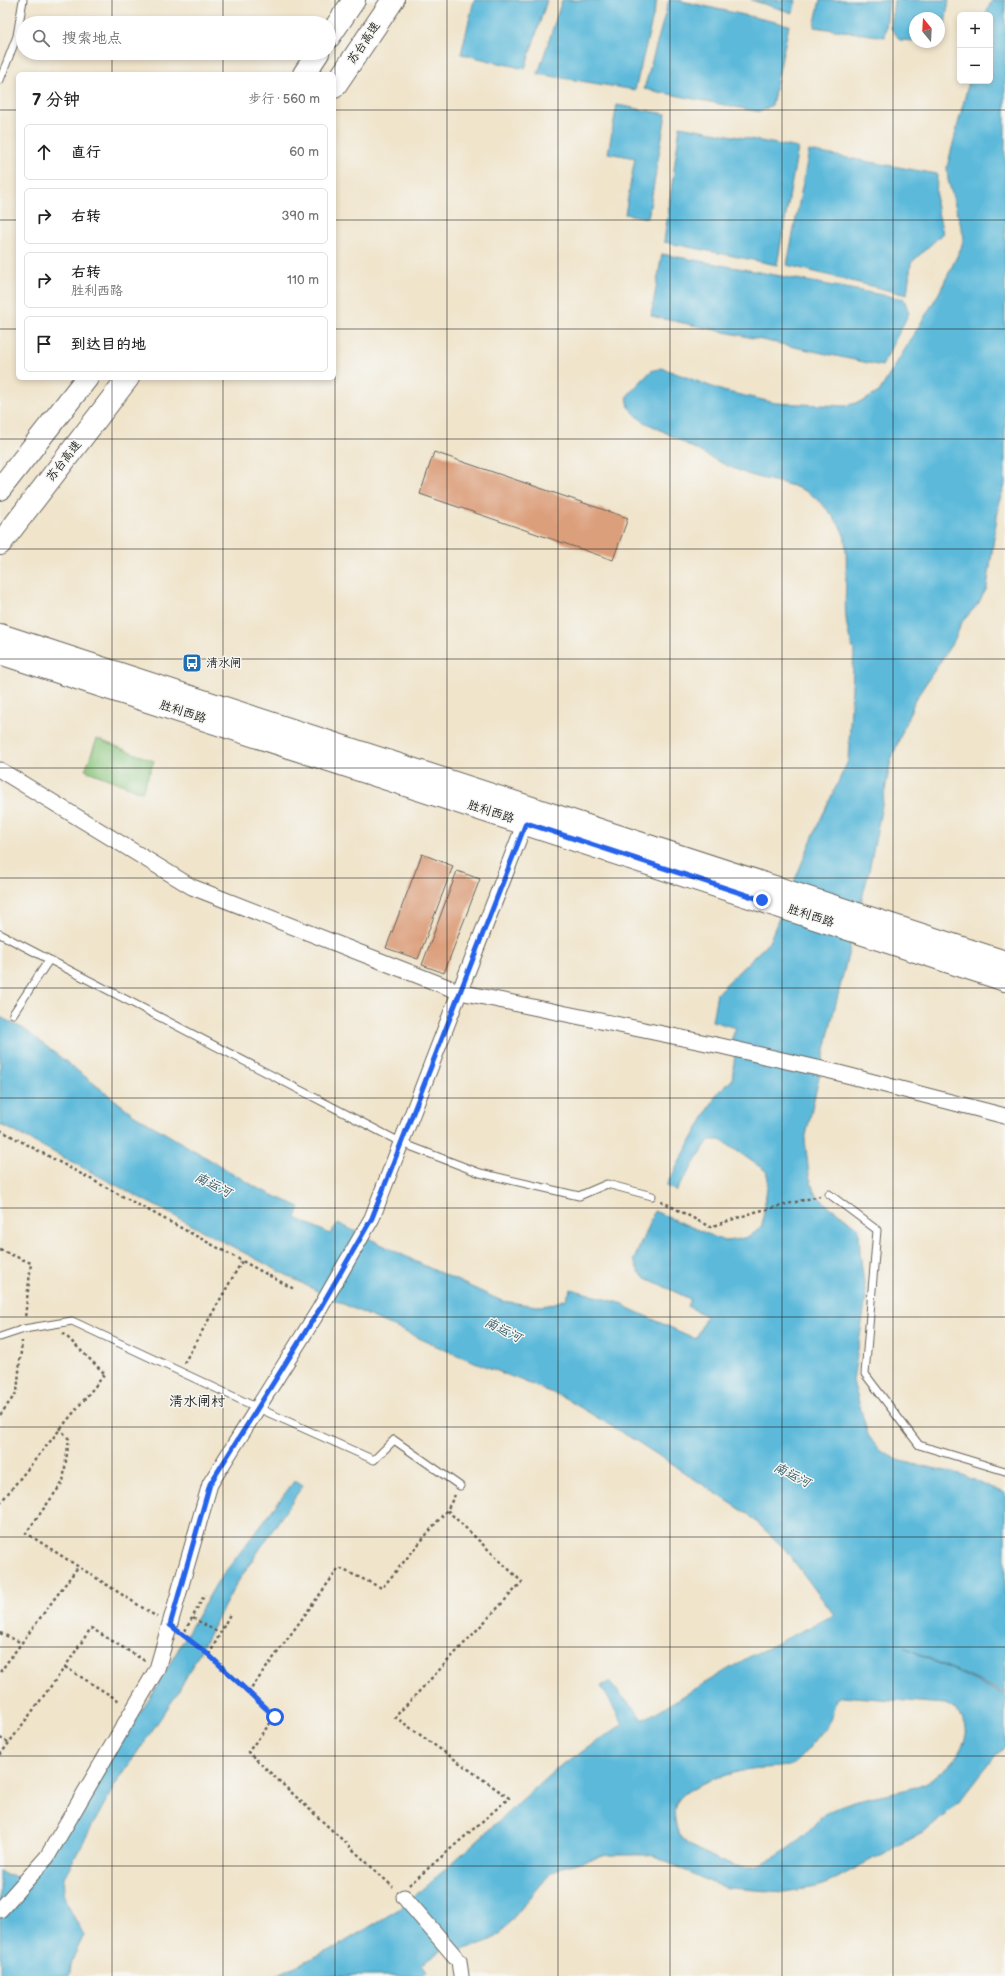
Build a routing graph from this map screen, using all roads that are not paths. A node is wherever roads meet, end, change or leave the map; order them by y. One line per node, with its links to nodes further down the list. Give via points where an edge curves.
1 (23, 0): 4 (lane)
2 (354, 0): 5 (main road)
3 (393, 0): 10 (main road, 苏台高速)
4 (20, 16)
5 (336, 27)
6 (16, 39): 9 (lane)
7 (313, 60): 8 (main road)
8 (305, 72)
9 (0, 80)
10 (336, 84)
11 (85, 380): 13 (main road)
12 (126, 380): 14 (main road, 苏台高速)
13 (0, 489)
14 (0, 544)
15 (0, 635): 18 (main road, 胜利西路)
16 (0, 653): 18 (main road, 胜利西路)
17 (0, 770): 24 (street, via 192,887)
18 (528, 815): 19 (main road, 胜利西路); 24 (street)
19 (864, 924): 22 (main road, 胜利西路); 23 (main road, 胜利西路)
20 (0, 934): 21 (lane)
21 (49, 960): 25 (lane); 27 (lane)
22 (1005, 962)
23 (1005, 980)
24 (460, 992): 26 (street, via 721,1046 835,1072); 27 (street)
25 (13, 1014)
26 (1005, 1116)
27 (402, 1143): 29 (lane, via 480,1173 579,1196 607,1184); 31 (street, via 372,1218)
28 (829, 1194): 32 (lane, via 877,1230 865,1374 919,1444)
29 (652, 1196)
30 (0, 1336): 31 (lane, via 72,1321)
31 (258, 1408): 33 (lane, via 374,1460 394,1440); 35 (street, via 210,1484 157,1669 47,1857)
32 (1005, 1470)
33 (460, 1486)
34 (402, 1895): 36 (street)
35 (0, 1910)
36 (460, 1969)

